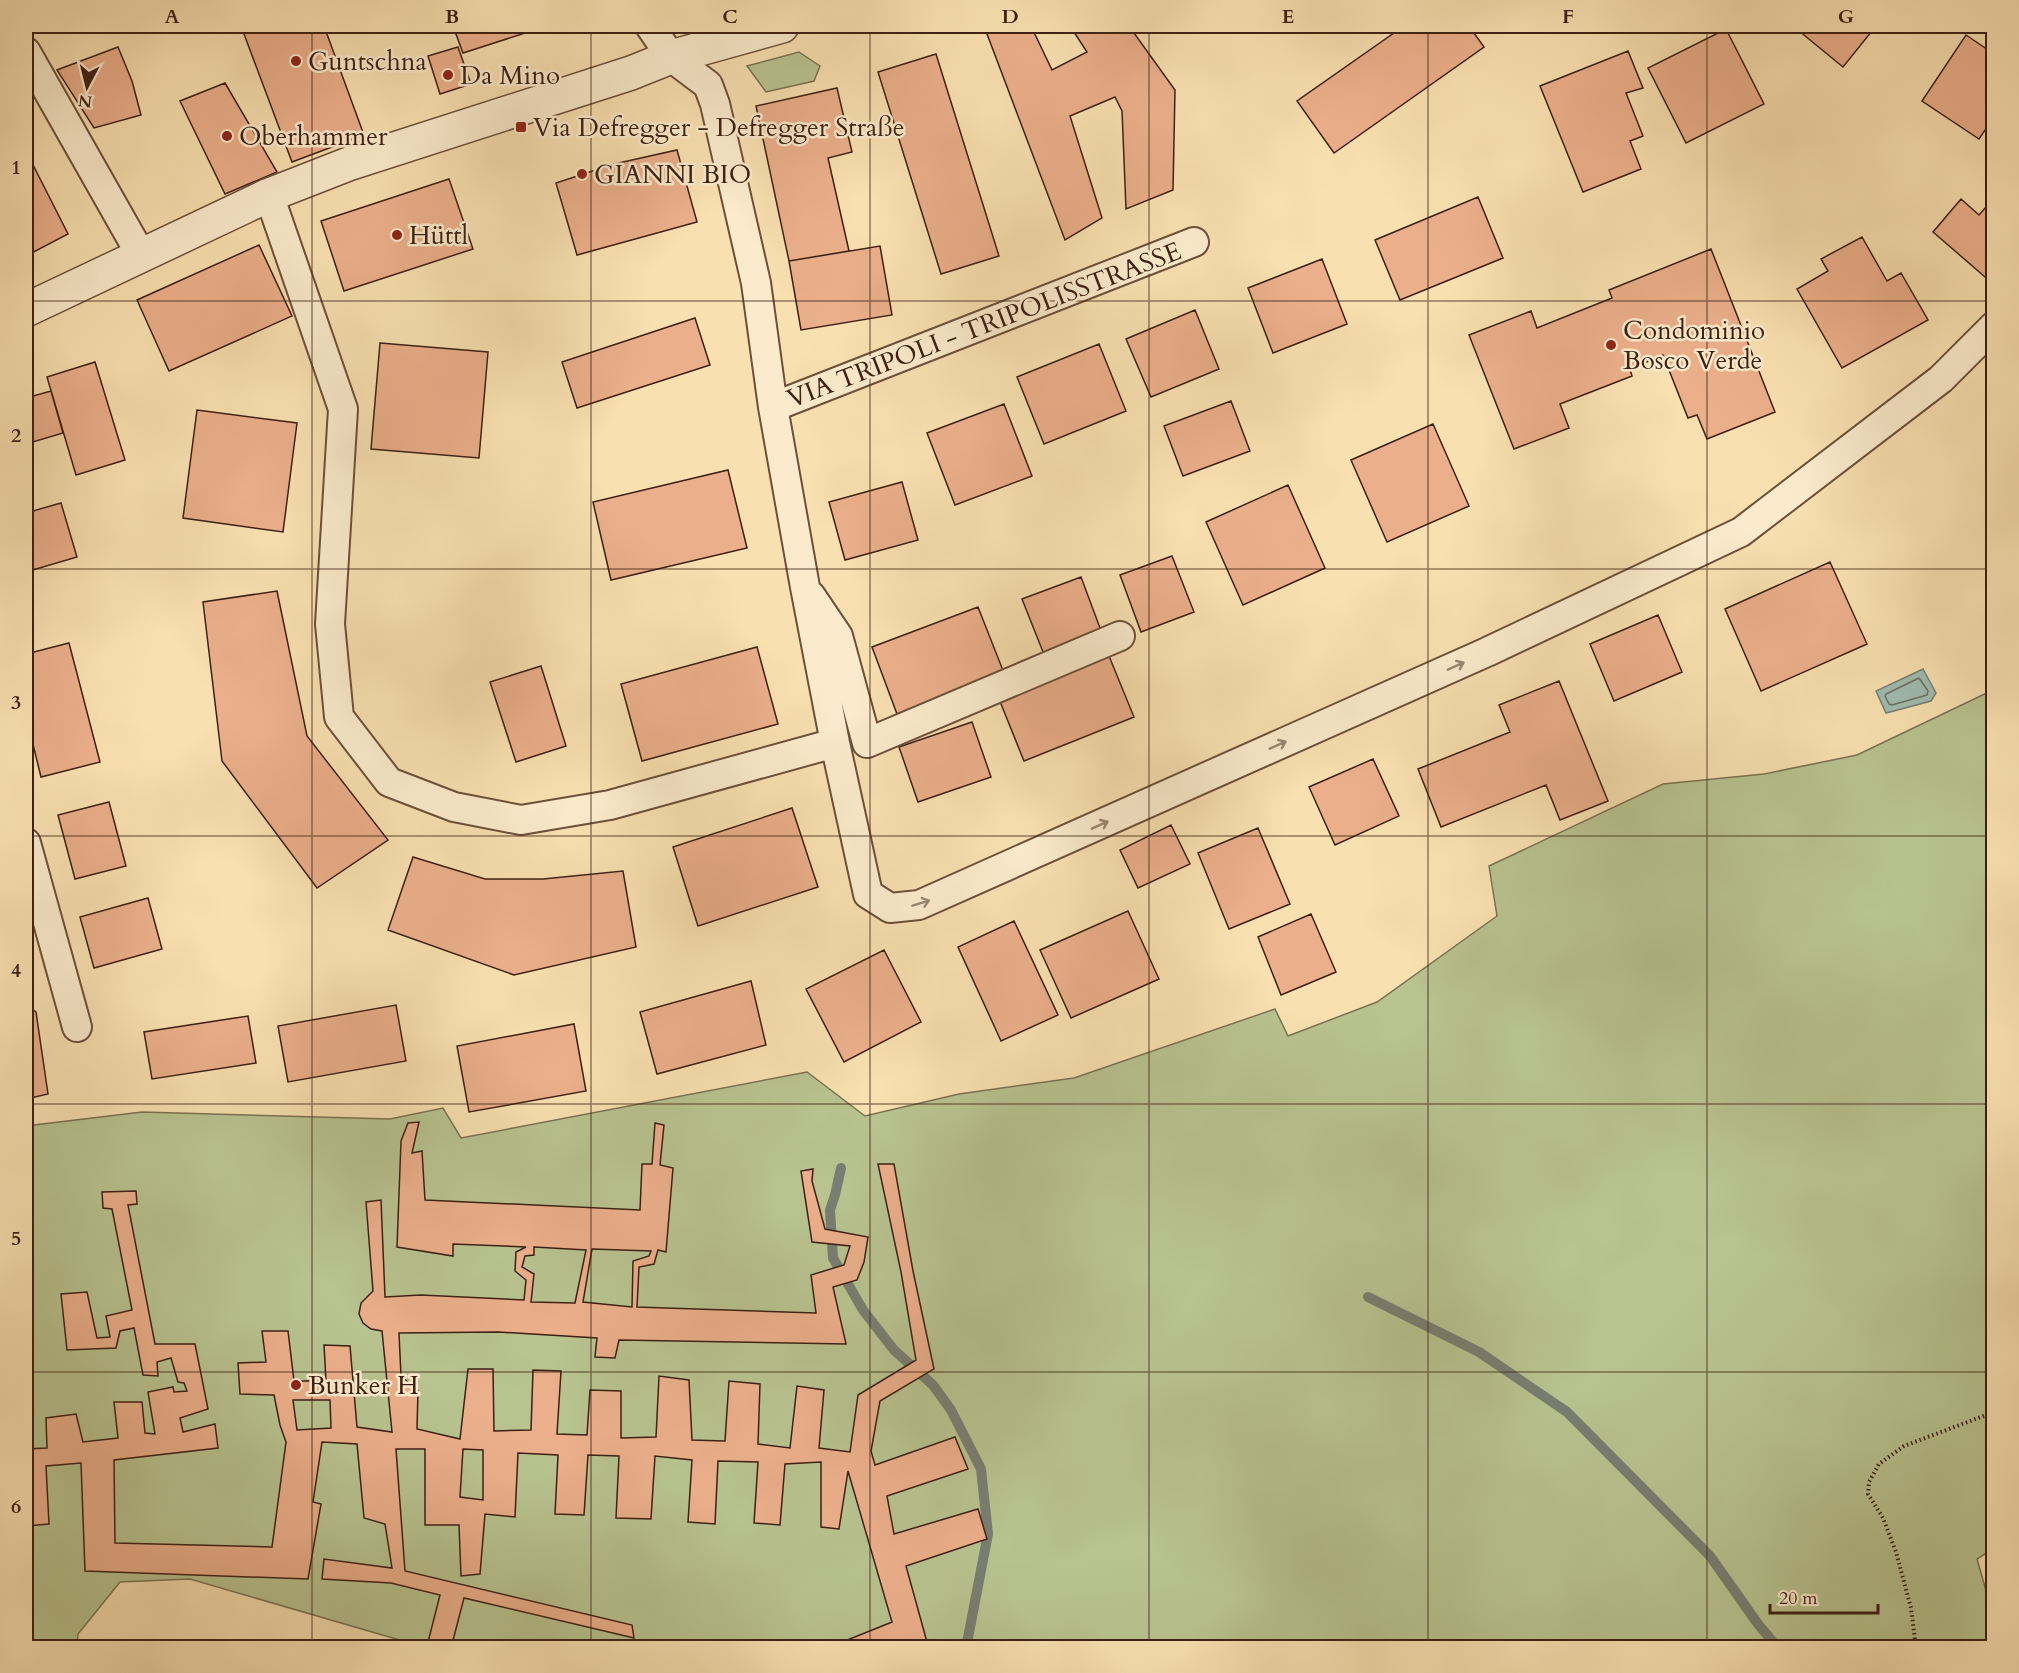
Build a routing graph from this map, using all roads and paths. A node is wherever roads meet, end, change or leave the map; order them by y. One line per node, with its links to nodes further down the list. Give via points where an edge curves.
1 (650, 26): 4 (street)
2 (782, 26): 4 (street)
3 (26, 52): 7 (street)
4 (671, 57): 5 (street, via 351,163); 10 (street, via 708,85 715,104 756,283)
5 (269, 195): 7 (street); 13 (street, via 342,409 330,624 339,717 390,782 454,807 521,820 610,805)
6 (1194, 242): 10 (street, VIA TRIPOLI - TRIPOLISSTRASSE)
7 (141, 255): 8 (street)
8 (26, 310)
9 (1994, 326): 13 (street, one-way to 9, via 868,894 890,908 919,905 1487,652 1741,532 1941,379)
10 (773, 407): 11 (street)
11 (805, 587): 12 (street, via 838,636 867,743); 13 (street)
12 (1120, 636)
13 (836, 743)
14 (26, 843): 15 (street)
15 (77, 1027)
16 (1994, 1412): 17 (path, via 1904,1446 1879,1464 1869,1482 1868,1494 1883,1518 1896,1552 1911,1608)
17 (1916, 1647)

